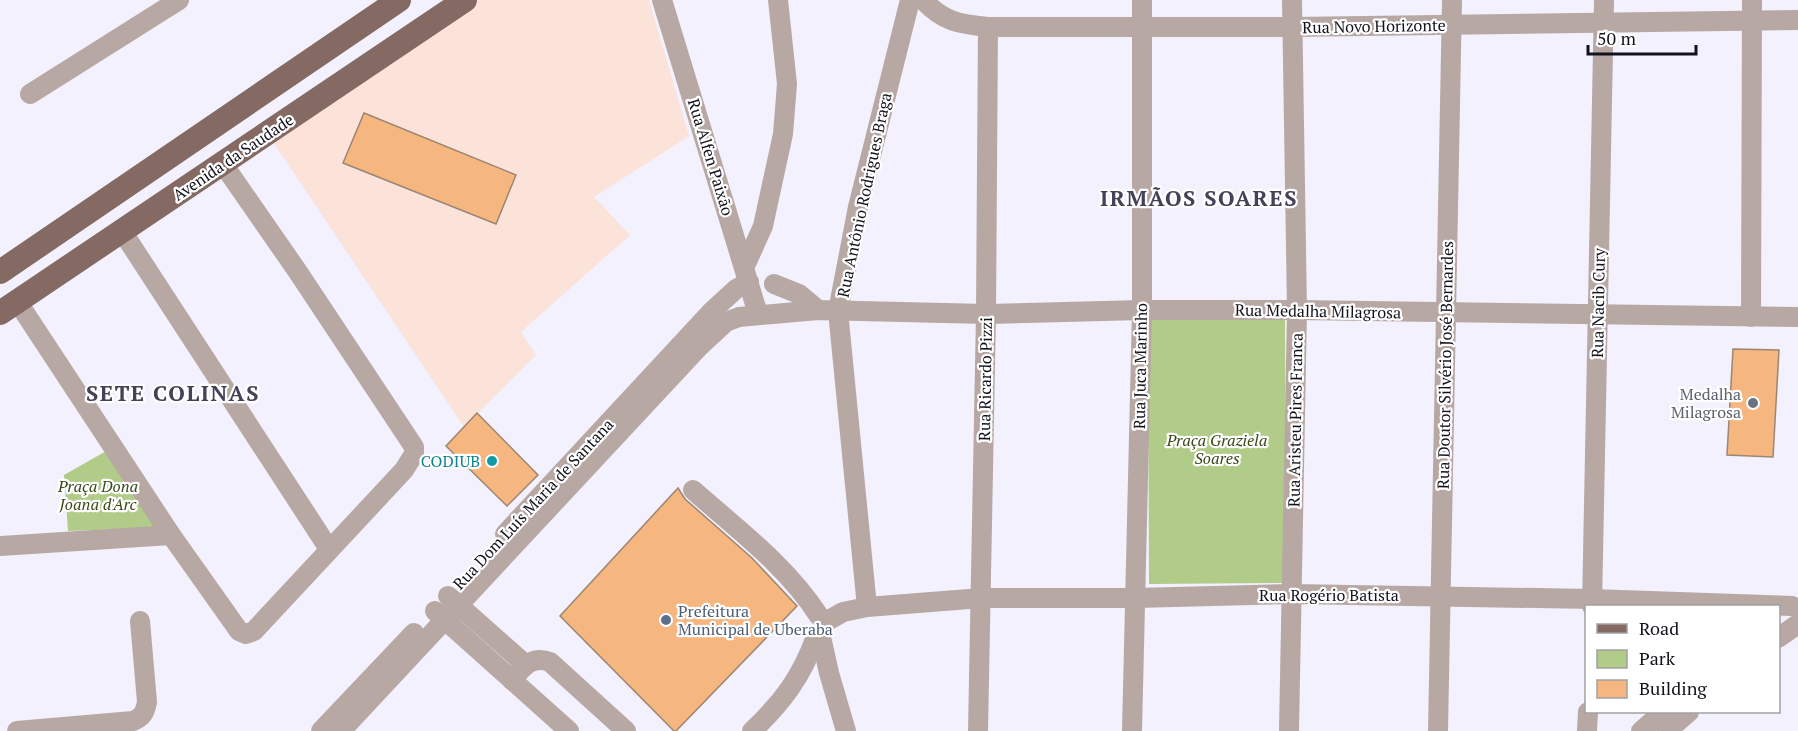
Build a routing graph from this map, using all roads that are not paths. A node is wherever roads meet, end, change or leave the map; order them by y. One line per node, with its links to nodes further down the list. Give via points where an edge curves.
1 (399, 0): 22 (main road)
2 (465, 0): 20 (main road, Avenida da Saudade)
3 (662, 0): 23 (street, Rua Alfen Paixão)
4 (778, 0): 23 (street, via 787,84 783,134 763,226)
5 (910, 0): 29 (street, Rua Antônio Rodrigues Braga, via 858,207)
6 (923, 0): 16 (street, Rua Novo Horizonte, via 950,22)
7 (1142, 0): 18 (street, Rua Juca Marinho)
8 (1292, 0): 17 (street, Rua Aristeu Pires Franca)
9 (1452, 0): 15 (street, Rua Doutor Silvério José Bernardes)
10 (1604, 0): 14 (street, Rua Nacib Cury)
11 (177, 1): 19 (street)
12 (1752, 9): 13 (street, Rua Novo Horizonte); 14 (street, Rua Novo Horizonte); 34 (street)
13 (1798, 20)
14 (1604, 22): 15 (street, Rua Novo Horizonte); 33 (street, Rua Nacib Cury)
15 (1451, 26): 17 (street, Rua Novo Horizonte); 30 (street, Rua Doutor Silvério José Bernardes)
16 (988, 27): 18 (street, Rua Novo Horizonte); 32 (street, Rua Ricardo Pizzi)
17 (1293, 27): 18 (street, Rua Novo Horizonte); 28 (street, Rua Aristeu Pires Franca)
18 (1142, 28): 27 (street, Rua Juca Marinho)
19 (30, 94)
20 (223, 164): 21 (main road, Avenida da Saudade); 39 (street, via 414,447 404,470)
21 (122, 231): 25 (main road, Avenida da Saudade); 39 (street)
22 (0, 272)
23 (747, 274): 31 (street, Rua Alfen Paixão); 44 (street, Rua Dom Luís Maria de Santana, via 546,488)
24 (774, 284): 26 (street, via 799,294)
25 (8, 307): 37 (street)
26 (818, 310): 29 (street, Rua Medalha Milagrosa); 31 (street, Rua Dom Luís Maria de Santana)
27 (1142, 310): 28 (street, Rua Medalha Milagrosa); 32 (street, Rua Medalha Milagrosa); 43 (street, Rua Juca Marinho)
28 (1297, 310): 30 (street, Rua Medalha Milagrosa); 40 (street, Rua Aristeu Pires Franca)
29 (838, 311): 32 (street, Rua Medalha Milagrosa); 47 (street, Rua Antônio Rodrigues Braga)
30 (1445, 312): 33 (street, Rua Medalha Milagrosa); 41 (street, Rua Doutor Silvério José Bernardes)
31 (758, 314): 44 (street, Rua Dom Luís Maria de Santana, via 733,319 713,333)
32 (986, 314): 42 (street, Rua Ricardo Pizzi)
33 (1598, 314): 34 (street, Rua Medalha Milagrosa); 45 (street, Rua Nacib Cury)
34 (1751, 317): 35 (street, Rua Medalha Milagrosa)
35 (1798, 317)
36 (693, 490): 51 (street, via 792,579 807,596)
37 (171, 535): 38 (street); 39 (street, via 239,631 246,634 254,631)
38 (0, 546)
39 (329, 549)
40 (1292, 594): 41 (street, Rua Rogério Batista); 43 (street, Rua Rogério Batista); 67 (street, Rua Aristeu Pires Franca)
41 (1441, 596): 45 (street, Rua Rogério Batista); 68 (street, Rua Doutor Silvério José Bernardes)
42 (982, 598): 43 (street, Rua Rogério Batista); 47 (street, Rua Rogério Batista); 65 (street, Rua Ricardo Pizzi)
43 (1135, 598): 66 (street, Rua Juca Marinho)
44 (453, 600): 49 (street, Rua Dom Luís Maria de Santana); 53 (street)
45 (1592, 603): 46 (street, Rua Rogério Batista)
46 (1636, 605)
47 (867, 607): 51 (street, Rua Rogério Batista, via 843,612)
48 (1792, 612): 52 (street)
49 (439, 615): 54 (street); 59 (street, Rua Dom Luís Maria de Santana); 60 (street, Rua Dom Luís Maria de Santana)
50 (140, 621): 58 (street, via 147,702 140,718)
51 (822, 627): 63 (street, via 797,680); 64 (street, via 829,673)
52 (1780, 636)
53 (526, 665): 54 (street); 62 (street, via 534,660 550,662)
54 (512, 680): 61 (street)
55 (1588, 713): 69 (street)
56 (1661, 713): 70 (street)
57 (1687, 713): 71 (street)
58 (17, 731)
59 (321, 731)
60 (341, 731)
61 (569, 731)
62 (626, 731)
63 (752, 731)
64 (846, 731)
65 (978, 731)
66 (1132, 731)
67 (1289, 731)
68 (1438, 731)
69 (1587, 731)
70 (1641, 731)
71 (1667, 731)

